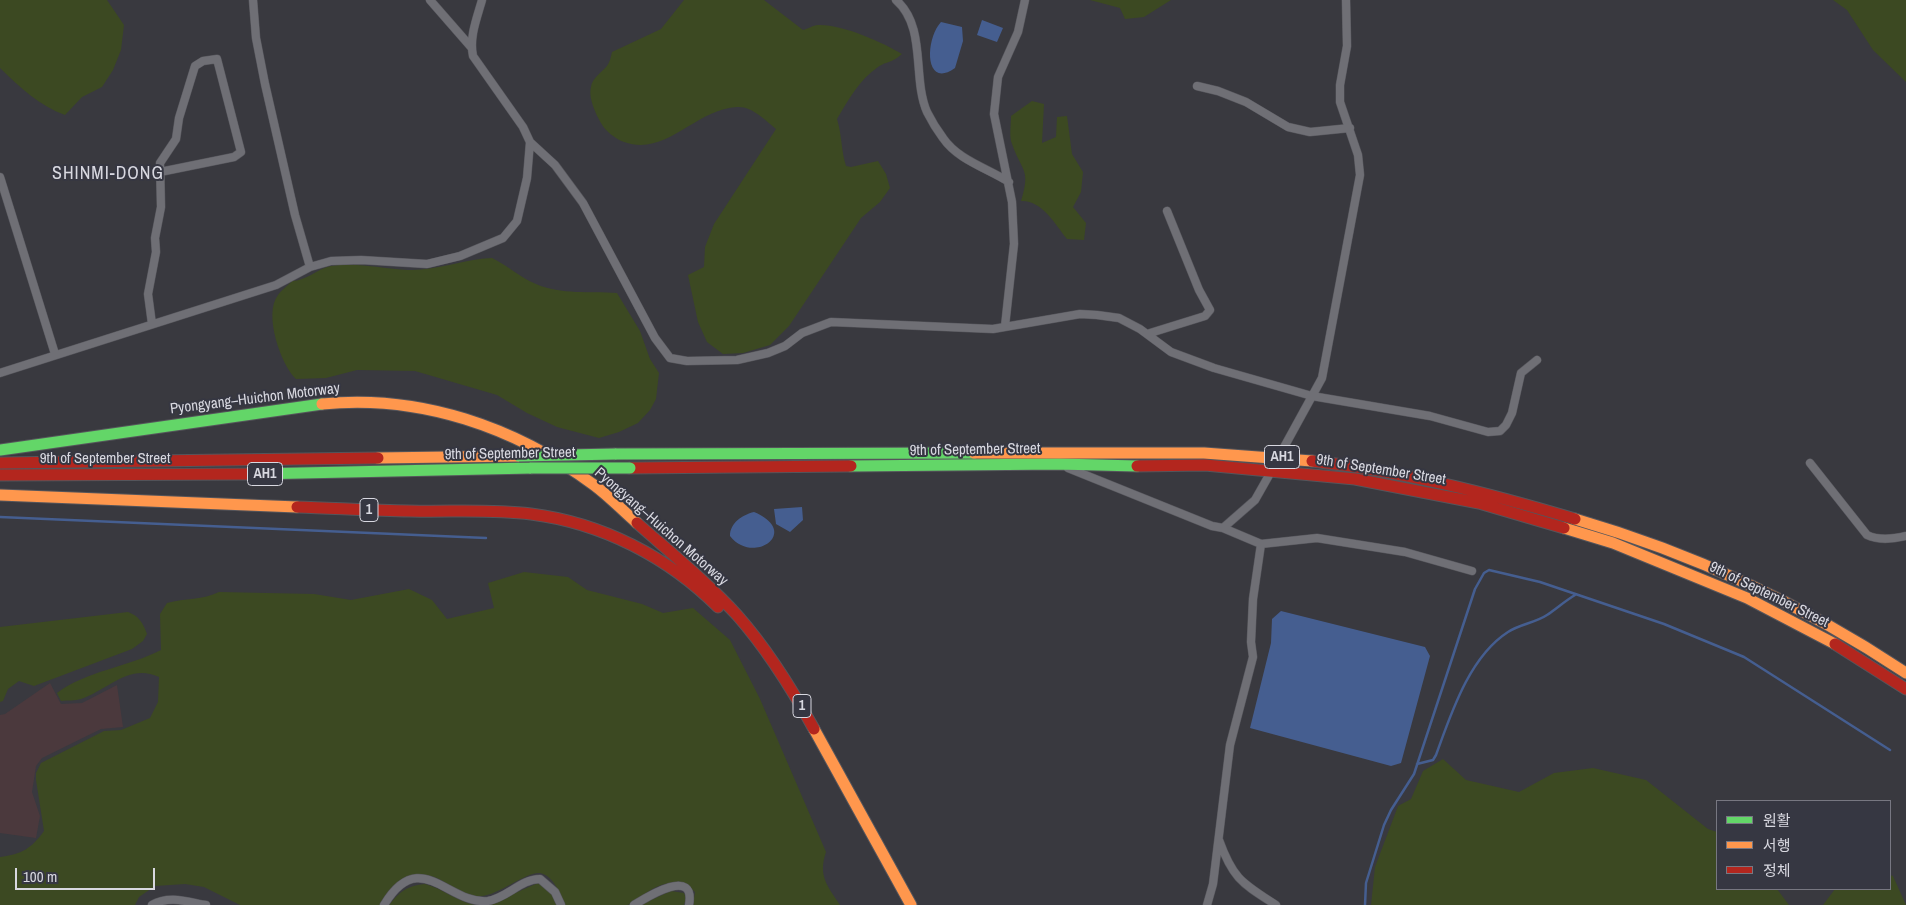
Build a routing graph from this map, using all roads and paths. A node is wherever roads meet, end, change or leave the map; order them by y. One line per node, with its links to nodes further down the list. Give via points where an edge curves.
1 (253, 0): 15 (street, via 265,84)
2 (430, 0): 7 (street)
3 (482, 0): 7 (street)
4 (896, 0): 13 (street, via 912,30 927,111 943,139 962,156)
5 (1025, 0): 13 (street, via 1018,32 998,77 995,92 995,122)
6 (1346, 0): 9 (street, via 1347,46 1340,102)
7 (471, 46): 10 (street, via 473,56 523,126)
8 (1197, 86): 9 (street, via 1246,102 1288,127 1310,132)
9 (1350, 128): 22 (street, via 1360,175 1327,359 1322,378)
10 (530, 142): 15 (street, via 527,178 517,222 503,238 460,256 427,264 361,260); 17 (street, via 555,165 583,203 655,338 670,358 737,360 768,353 812,328 830,322 993,329)
11 (160, 172): 11 (street, via 234,157 241,152 217,59 195,66 176,139 162,158); 16 (street, via 162,207 148,294)
12 (0, 177): 19 (street)
13 (1009, 182): 17 (street, via 1014,244)
14 (1167, 211): 18 (street, via 1210,310 1205,316)
15 (310, 267): 16 (street, via 276,285)
16 (152, 324): 19 (street)
17 (1005, 326): 18 (street, via 1080,314 1119,318)
18 (1146, 334): 22 (street, via 1171,352)
19 (55, 354): 21 (street)
20 (1537, 360): 22 (street, via 1521,373 1512,413 1506,425 1494,432 1430,416)
21 (0, 373)
22 (1312, 396): 24 (street)
23 (0, 450): 45 (highway, Pyongyang–Huichon Motorway / 1, via 344,402 394,403 438,410 504,432 594,485 738,616 786,678)
24 (1278, 457): 25 (highway, 9th of September Street / AH1, bridge, via 1150,453 615,454); 28 (street); 35 (highway, 9th of September Street / AH1, via 1359,466 1423,478 1616,530 1759,588 1858,641)
25 (0, 463)
26 (1810, 463): 32 (street, via 1867,535 1874,539)
27 (1059, 464): 28 (highway, 9th of September Street / AH1); 29 (highway, 9th of September Street / AH1, bridge); 31 (street)
28 (1272, 470): 31 (street, via 1255,500); 36 (highway, 9th of September Street / AH1, via 1355,479 1478,502 1613,543 1747,598 1848,651)
29 (0, 475)
30 (0, 495): 44 (highway, Pyongyang–Huichon Motorway / 1, via 413,512 523,513 552,518 632,544 715,604 780,682)
31 (1223, 528): 33 (street)
32 (1906, 536)
33 (1261, 544): 34 (street, via 1326,539 1405,552); 37 (street, via 1253,599 1250,642 1253,657 1230,745)
34 (1472, 571)
35 (1906, 673)
36 (1906, 689)
37 (1218, 838): 46 (street); 47 (street, via 1228,865 1236,876)
38 (152, 905): 39 (street, via 169,899)
39 (206, 905)
40 (384, 905): 41 (street, via 397,889 414,880 426,879 478,902 490,901 531,879 540,879 556,892)
41 (561, 905)
42 (634, 905): 43 (street, via 663,888 676,886 687,890 691,897)
43 (689, 905)
44 (900, 905)
45 (911, 905)
46 (1206, 905)
47 (1276, 905)

